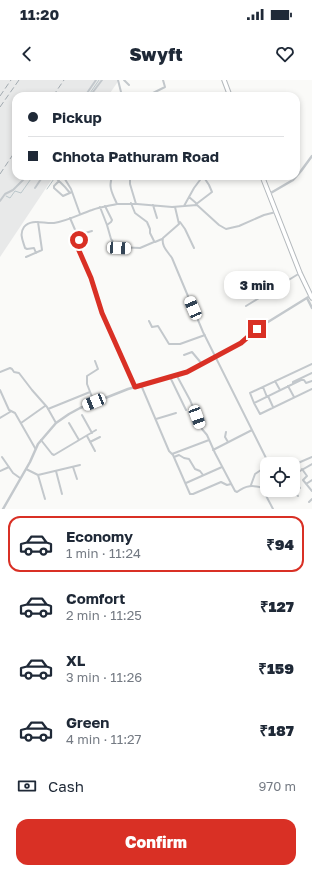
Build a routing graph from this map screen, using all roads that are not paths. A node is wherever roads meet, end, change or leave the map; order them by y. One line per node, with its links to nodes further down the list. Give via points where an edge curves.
1 (96, 80): 8 (street)
2 (102, 80): 9 (street)
3 (118, 80): 10 (street)
4 (124, 80): 7 (street)
5 (163, 80): 11 (street, via 165,87)
6 (224, 80): 12 (highway)
7 (129, 85)
8 (88, 92)
9 (93, 92)
10 (121, 92)
11 (155, 92)
12 (228, 92)
13 (312, 156): 14 (street)
14 (300, 173)
15 (23, 180): 29 (street)
16 (40, 180): 25 (street)
17 (59, 180): 26 (street); 26 (street, via 54,188 63,196)
18 (65, 180): 26 (street)
19 (111, 180): 31 (street, via 110,185)
20 (130, 180): 32 (street)
21 (200, 180): 28 (street)
22 (206, 180): 33 (street, via 212,192)
23 (264, 180): 27 (highway)
24 (293, 180): 27 (street)
25 (35, 188)
26 (71, 192): 40 (street)
27 (269, 194): 39 (highway)
28 (189, 197): 33 (street); 36 (street)
29 (0, 200)
30 (131, 203): 31 (street); 32 (street); 49 (street, via 135,213 147,222)
31 (117, 204): 35 (street)
32 (136, 204): 34 (street)
33 (196, 204): 36 (street); 39 (street, via 226,229)
34 (153, 205): 38 (street); 42 (street)
35 (105, 206): 37 (street); 45 (street, via 112,220)
36 (184, 206): 38 (street)
37 (100, 207): 40 (street); 45 (street)
38 (175, 207): 44 (street)
39 (276, 212): 54 (highway)
40 (80, 214): 41 (street)
41 (70, 218): 43 (street, via 55,222); 47 (street)
42 (157, 218)
43 (38, 222): 51 (street, via 42,250); 51 (street, via 27,224 21,233 26,248 34,248)
44 (180, 222): 48 (street); 50 (street)
45 (107, 225): 49 (street, via 111,239 118,247 140,248)
46 (92, 231): 47 (street)
47 (78, 236): 77 (street, via 77,246 100,308)
48 (162, 239): 49 (street); 62 (street)
49 (154, 242)
50 (194, 248)
51 (36, 253): 52 (street)
52 (26, 257)
53 (260, 272): 55 (street)
54 (300, 273): 56 (street); 58 (highway)
55 (265, 279): 56 (street); 57 (street)
56 (272, 290): 59 (street)
57 (243, 294)
58 (310, 297): 60 (street); 64 (street)
59 (246, 306)
60 (312, 308)
61 (149, 321): 62 (street, via 152,327 158,326 169,344 180,344)
62 (205, 335): 64 (street)
63 (184, 355): 66 (street, via 192,352)
64 (216, 357): 66 (street); 100 (street)
65 (95, 361): 82 (street, via 98,370 87,376)
66 (202, 364): 70 (street)
67 (312, 364): 73 (street)
68 (0, 372): 87 (street, via 10,368 18,372)
69 (312, 373): 74 (street)
70 (177, 376): 71 (street); 107 (street)
71 (170, 377): 75 (street); 90 (street)
72 (312, 380): 74 (street)
73 (275, 381): 78 (street); 81 (street)
74 (293, 384): 76 (street)
75 (141, 385): 77 (street); 95 (street)
76 (288, 386): 81 (street); 84 (street)
77 (135, 387): 85 (street)
78 (263, 387): 83 (street); 86 (street, via 250,393)
79 (312, 389): 84 (street)
80 (0, 390): 91 (street)
81 (280, 390): 83 (street)
82 (90, 392): 85 (street); 89 (street)
83 (268, 396): 86 (street); 88 (street)
84 (294, 397): 88 (street)
85 (94, 402): 97 (street)
86 (254, 403): 88 (street, via 260,414)
87 (45, 406): 89 (street); 96 (street)
88 (273, 407)
89 (48, 409): 97 (street)
90 (186, 410)
91 (10, 412): 94 (street); 96 (street, via 15,413)
92 (176, 413): 95 (street)
93 (82, 415): 102 (street)
94 (0, 418)
95 (156, 419): 113 (street)
96 (21, 423): 110 (street)
97 (56, 423): 105 (street)
98 (69, 423): 106 (street)
99 (96, 430): 102 (street)
100 (252, 430): 109 (street); 116 (street)
101 (226, 432): 109 (street)
102 (92, 433): 103 (street)
103 (87, 436): 106 (street); 108 (street)
104 (100, 437): 108 (street)
105 (41, 440): 106 (street, via 54,455); 110 (street)
106 (79, 440)
107 (209, 440): 111 (street); 113 (street)
108 (90, 442): 112 (street)
109 (228, 442): 111 (street)
110 (36, 448): 124 (street)
111 (213, 450): 123 (street)
112 (95, 451)
113 (172, 454): 115 (street)
114 (2, 457): 121 (street)
115 (174, 457): 130 (street, via 179,455 189,459 195,469); 134 (street)
116 (266, 457)
117 (312, 458): 118 (street)
118 (300, 462)
119 (312, 464): 125 (street)
120 (80, 465): 122 (street)
121 (9, 467): 126 (street); 131 (street)
122 (73, 467): 127 (street); 132 (street)
123 (222, 467): 130 (street); 135 (street)
124 (26, 469): 129 (street); 131 (street)
125 (302, 469): 136 (street, via 307,476 303,480)
126 (0, 471)
127 (56, 471): 129 (street); 140 (street)
128 (260, 471): 137 (street, via 255,474)
129 (38, 475): 142 (street)
130 (203, 475): 134 (street)
131 (20, 478): 145 (street)
132 (77, 479)
133 (312, 480): 136 (street)
134 (186, 483): 135 (street, via 191,494 219,482)
135 (231, 484): 137 (street, via 236,492)
136 (306, 484): 139 (street)
137 (251, 486): 138 (street)
138 (260, 488)
139 (312, 491)
140 (62, 494)
141 (267, 497): 146 (street)
142 (46, 499)
143 (312, 499): 144 (street)
144 (309, 502)
145 (3, 509)
146 (273, 509)

